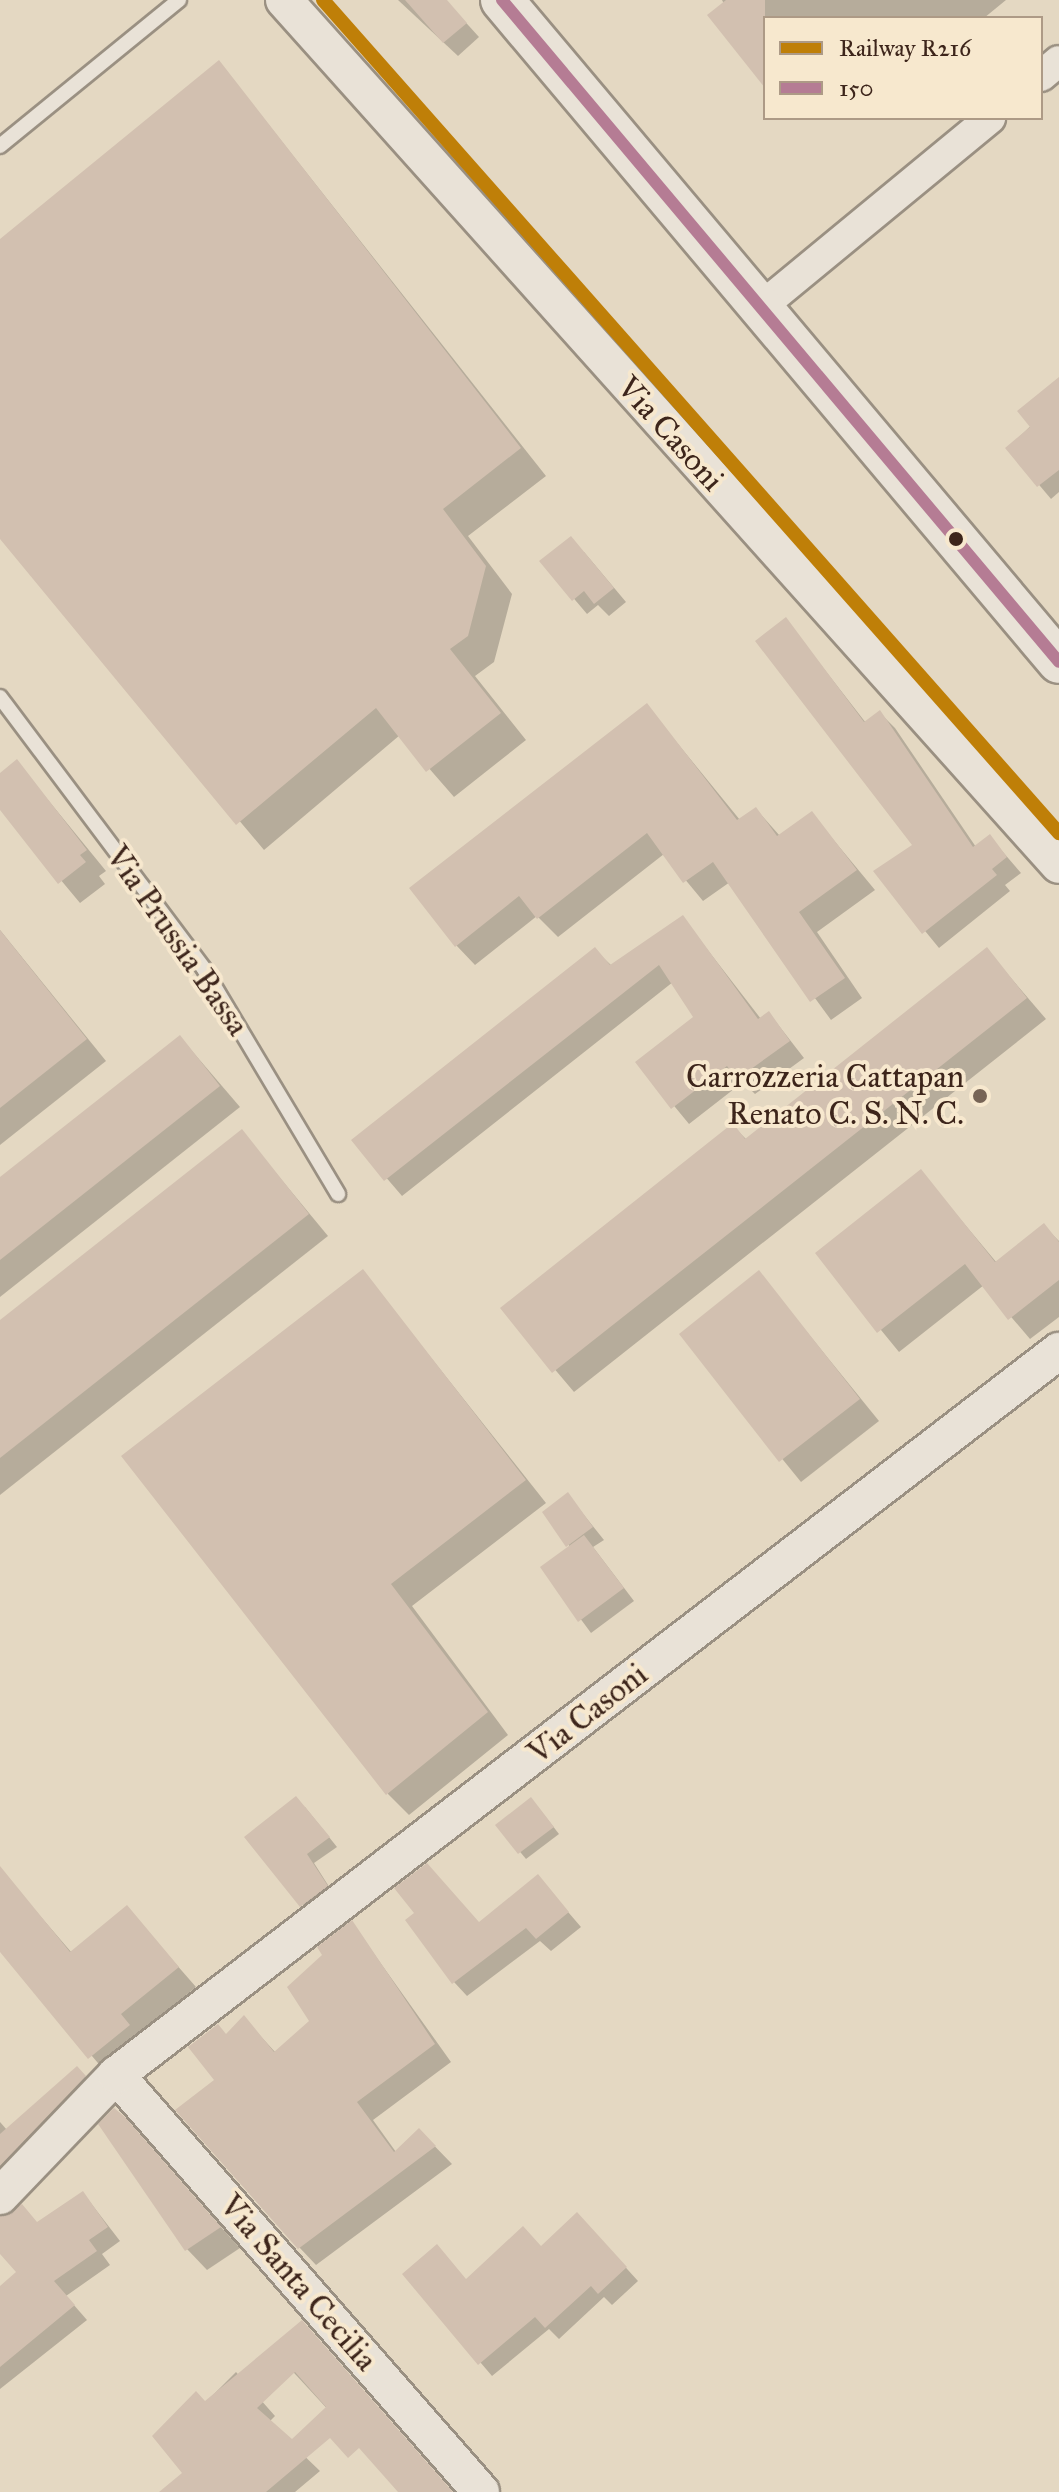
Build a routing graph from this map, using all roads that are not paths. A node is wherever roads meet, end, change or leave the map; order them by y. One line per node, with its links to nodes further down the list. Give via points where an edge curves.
1 (179, 0): 7 (lane)
2 (284, 0): 11 (street, Via Casoni)
3 (502, 0): 8 (main road)
4 (1059, 61): 5 (street)
5 (1043, 74)
6 (988, 120): 8 (street)
7 (0, 146)
8 (761, 307): 9 (main road)
9 (1059, 662)
10 (0, 697): 12 (lane, Via Prussia Bassa, via 204,969)
11 (1059, 865)
12 (338, 1194)
13 (1059, 1351): 14 (street, Via Casoni)
14 (116, 2075): 15 (street, Via Casoni); 16 (street, Via Santa Cecilia)
15 (0, 2196)
16 (481, 2492)

